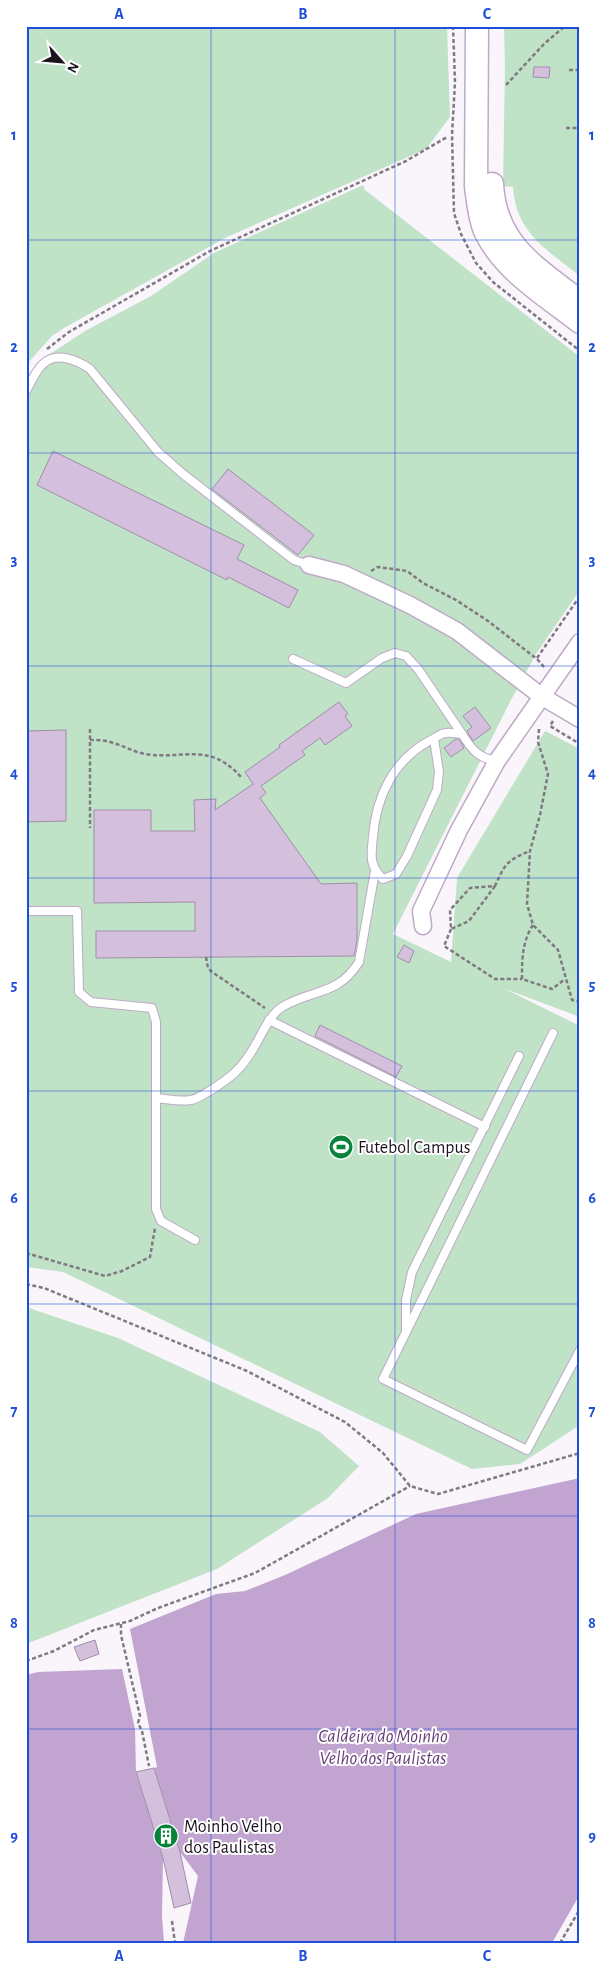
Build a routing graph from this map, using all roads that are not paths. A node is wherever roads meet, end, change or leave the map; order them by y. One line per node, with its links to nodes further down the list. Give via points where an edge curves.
1 (477, 26): 4 (main road, via 476,186 484,230 507,262)
2 (493, 26): 3 (main road, via 493,204 509,241)
3 (580, 302)
4 (580, 322)
5 (26, 391): 6 (lane, via 47,360 67,358 82,363 90,368 158,452 294,560)
6 (309, 565): 9 (street, via 344,574 457,630)
7 (580, 642): 9 (street)
8 (293, 659): 11 (lane, via 346,683 382,658 395,654 406,656)
9 (542, 696): 10 (street); 13 (street)
10 (580, 719)
11 (462, 734): 12 (lane, via 445,732); 13 (lane, via 482,758)
12 (434, 738): 14 (lane, via 418,748 393,772 380,797 371,855); 14 (lane, via 439,772 437,790 396,874 383,879)
13 (497, 762): 16 (street, via 459,830 421,911)
14 (375, 871): 17 (lane, via 359,962 352,974 340,984 281,1008)
15 (26, 911): 20 (lane, via 77,911 79,992 91,1002 152,1008 156,1022)
16 (423, 926)
17 (272, 1017): 20 (lane, via 236,1073 193,1100); 21 (lane)
18 (553, 1033): 23 (lane)
19 (519, 1056): 21 (lane)
20 (156, 1098): 22 (lane, via 156,1209 160,1221)
21 (485, 1127): 23 (lane, via 412,1272 406,1300)
22 (196, 1240)
23 (406, 1332): 24 (lane, via 383,1379 527,1450)
24 (580, 1350)

